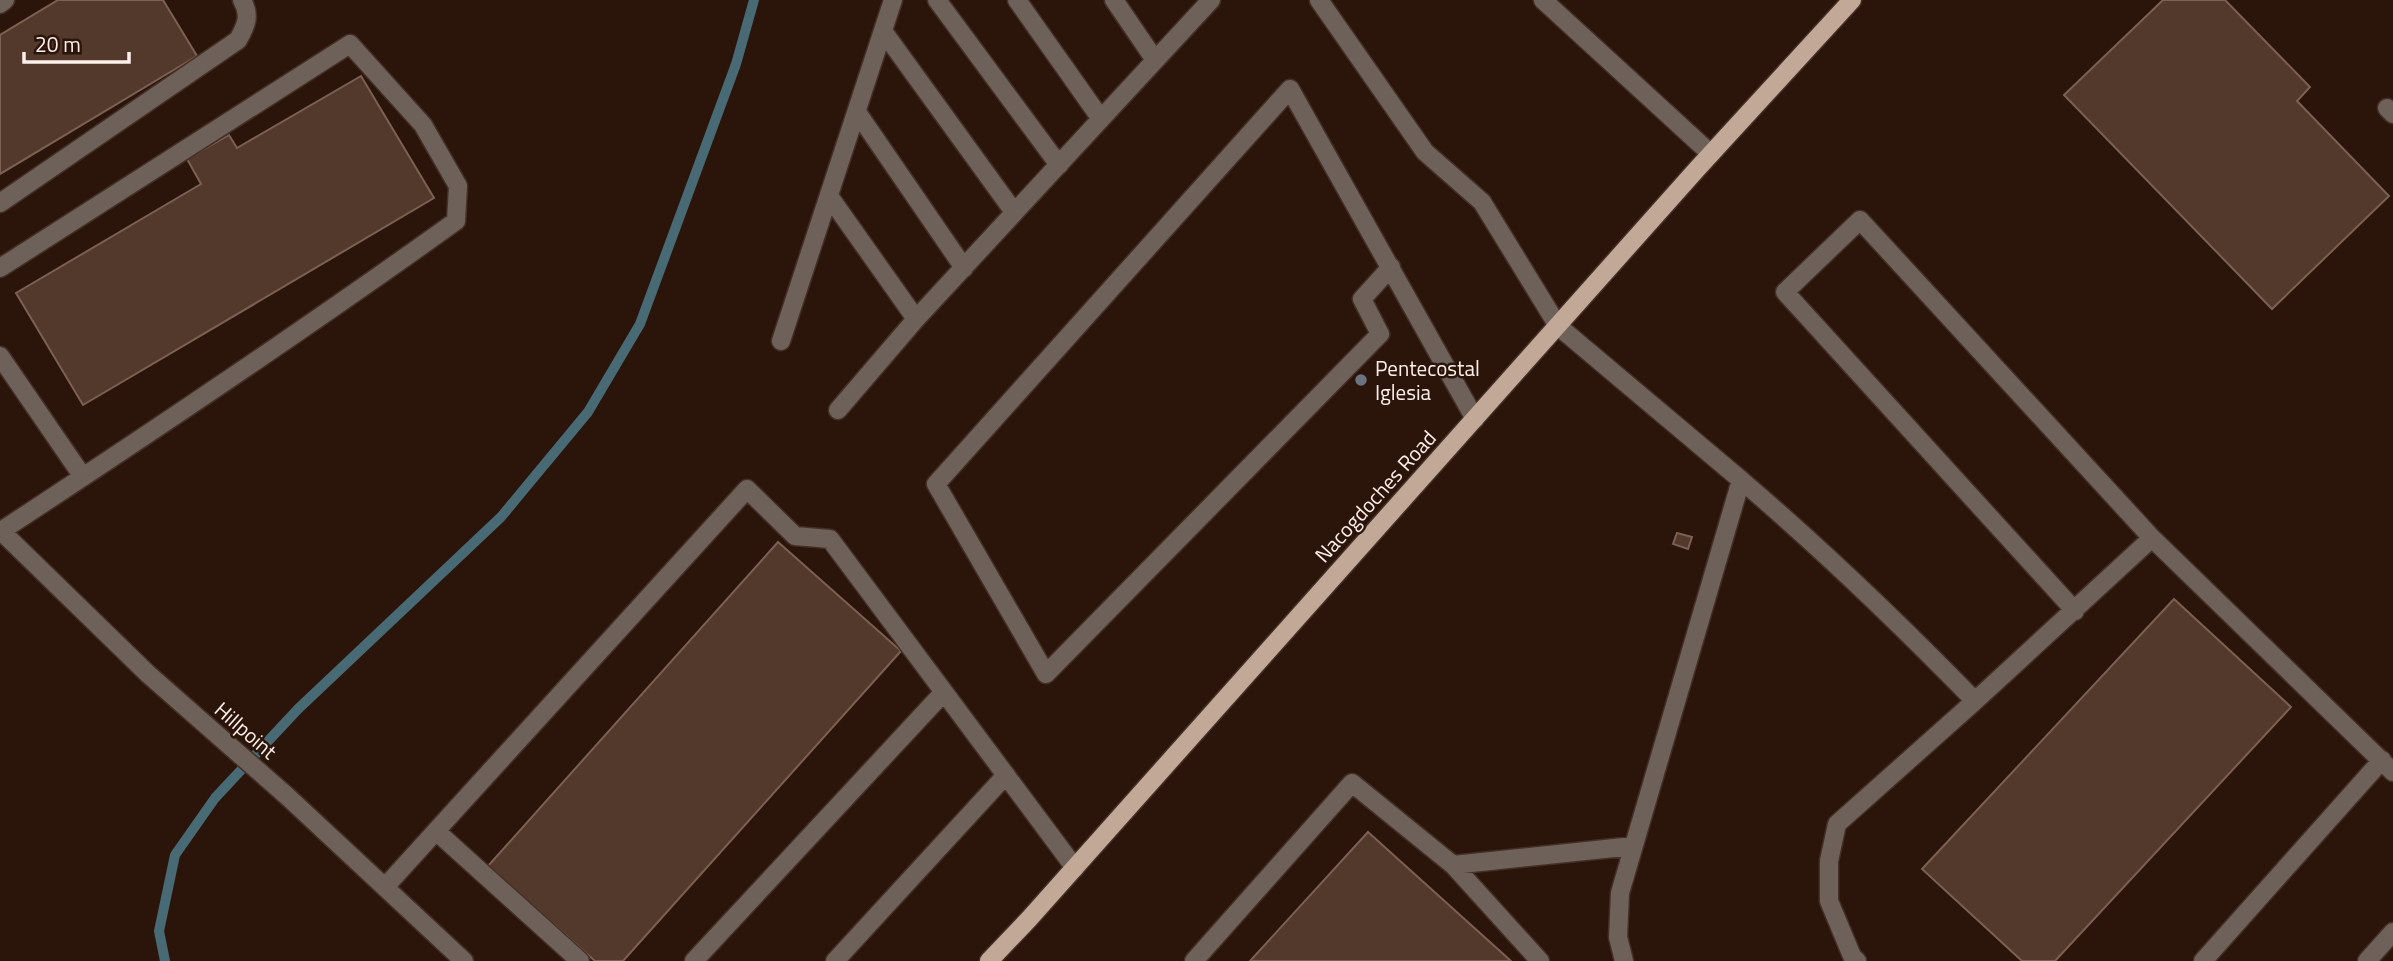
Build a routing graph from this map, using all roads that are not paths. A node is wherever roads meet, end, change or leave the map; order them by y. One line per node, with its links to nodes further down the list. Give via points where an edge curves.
1 (5, 0): 11 (street)
2 (242, 0): 19 (street, via 247,24 238,40)
3 (893, 0): 12 (street)
4 (937, 0): 17 (street)
5 (1017, 0): 15 (street)
6 (1114, 0): 13 (street)
7 (1319, 0): 25 (street, via 1425,152 1482,202)
8 (1544, 0): 16 (street)
9 (1852, 0): 16 (main road, Nacogdoches Road)
10 (1209, 1): 13 (street)
11 (0, 4)
12 (883, 31): 14 (street); 20 (street)
13 (1155, 60): 15 (street)
14 (857, 112): 18 (street); 23 (street)
15 (1101, 119): 17 (street)
16 (1711, 154): 25 (main road, Nacogdoches Road)
17 (1059, 165): 20 (street)
18 (829, 196): 24 (street); 26 (street)
19 (0, 203)
20 (1014, 212): 23 (street)
21 (1391, 267): 21 (street, via 1290,89 936,484 1046,674 1380,334 1362,299); 29 (street)
22 (0, 268): 30 (street, via 350,44 423,125 458,186 456,221)
23 (964, 268): 24 (street)
24 (916, 319): 28 (street)
25 (1558, 326): 29 (main road, Nacogdoches Road); 31 (street)
26 (781, 341)
27 (0, 356): 30 (street)
28 (838, 410)
29 (1475, 419): 42 (main road, Nacogdoches Road)
30 (83, 477): 32 (street)
31 (1741, 480): 36 (street, via 1886,610); 40 (street)
32 (1, 530): 43 (street, Hillpoint, via 148,674)
33 (2152, 538): 34 (street); 34 (street, via 1860,220 1785,292); 37 (street)
34 (2075, 611): 36 (street)
35 (944, 692): 38 (street); 39 (street, via 830,539 795,536 747,489); 47 (street)
36 (1975, 701): 53 (street, via 1837,824 1829,861 1829,901)
37 (2387, 766): 54 (street)
38 (1006, 775): 42 (street); 48 (street)
39 (436, 831): 43 (street); 46 (street)
40 (1633, 846): 41 (street); 52 (street, via 1620,893 1618,937)
41 (1454, 866): 50 (street, via 1352,783); 51 (street)
42 (1075, 868): 49 (main road, Nacogdoches Road)
43 (385, 887): 45 (street, Hillpoint)
44 (2393, 932): 55 (street)
45 (464, 961)
46 (580, 961)
47 (694, 961)
48 (835, 961)
49 (989, 961)
50 (1194, 961)
51 (1540, 961)
52 (1624, 961)
53 (1857, 961)
54 (2203, 961)
55 (2367, 961)

